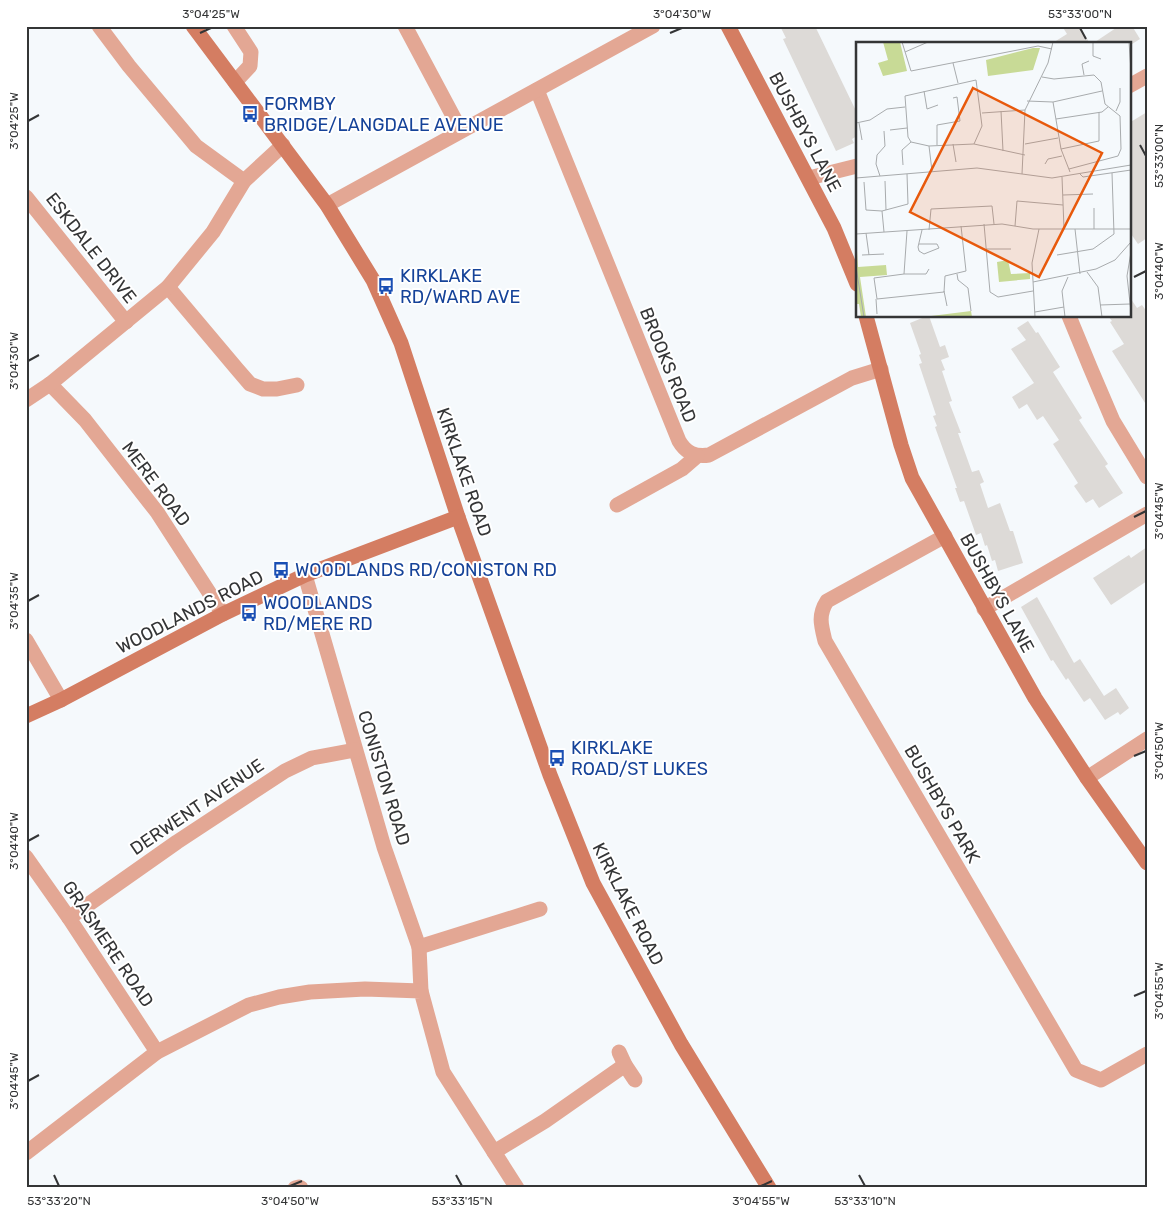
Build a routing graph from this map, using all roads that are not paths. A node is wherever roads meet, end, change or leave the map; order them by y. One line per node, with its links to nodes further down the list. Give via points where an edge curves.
1 (99, 26): 15 (street, via 196,146)
2 (193, 26): 8 (street, KIRKLAKE ROAD)
3 (234, 26): 8 (street, via 251,52 250,66)
4 (405, 26): 11 (street)
5 (653, 26): 10 (street)
6 (728, 26): 14 (street, BUSHBYS LANE)
7 (1147, 76): 9 (street)
8 (235, 82): 12 (street, KIRKLAKE ROAD)
9 (1130, 85)
10 (537, 90): 11 (street); 27 (street, BROOKS ROAD, via 679,442 686,451)
11 (462, 131): 17 (street)
12 (282, 146): 15 (street); 17 (street, KIRKLAKE ROAD)
13 (856, 166): 14 (street)
14 (809, 178): 18 (street, BUSHBYS LANE)
15 (244, 181): 19 (street, via 213,232)
16 (26, 197): 22 (street, ESKDALE DRIVE)
17 (327, 205): 31 (street, KIRKLAKE ROAD, via 372,280 400,343)
18 (856, 282)
19 (168, 287): 22 (street); 25 (street, via 250,384 263,389)
20 (867, 318): 23 (street, BUSHBYS LANE)
21 (1070, 318): 28 (street, via 1114,421)
22 (126, 322): 24 (street)
23 (881, 369): 27 (street, via 852,378 709,455); 32 (street, BUSHBYS LANE, via 912,478)
24 (50, 384): 26 (street); 35 (street, MERE ROAD, via 85,420 157,512)
25 (297, 385)
26 (26, 400)
27 (697, 456): 29 (street, via 682,469)
28 (1147, 477)
29 (617, 505)
30 (1147, 514): 34 (street)
31 (458, 517): 33 (street, WOODLANDS ROAD); 56 (street, KIRKLAKE ROAD, via 550,775 593,883 680,1044)
32 (944, 536): 34 (street, BUSHBYS LANE); 49 (street, BUSHBYS PARK, via 828,601 822,609 820,625 825,641 1076,1070 1101,1080)
33 (305, 575): 35 (street, WOODLANDS ROAD); 40 (street, CONISTON ROAD)
34 (984, 609): 41 (street, BUSHBYS LANE, via 1035,698)
35 (223, 614): 37 (street, WOODLANDS ROAD)
36 (26, 640): 37 (street)
37 (61, 700): 38 (street, WOODLANDS ROAD)
38 (26, 716)
39 (1147, 739): 41 (street)
40 (355, 750): 45 (street, DERWENT AVENUE, via 312,758 285,770); 46 (street, CONISTON ROAD, via 384,847)
41 (1087, 778): 43 (street, BUSHBYS LANE)
42 (26, 857): 45 (street, GRASMERE ROAD)
43 (1147, 863)
44 (540, 909): 46 (street)
45 (69, 918): 48 (street, GRASMERE ROAD)
46 (420, 947): 47 (street, CONISTON ROAD)
47 (421, 991): 48 (street, via 365,989 279,997 249,1004); 51 (street, CONISTON ROAD, via 443,1072)
48 (157, 1052): 52 (street)
49 (1147, 1054)
50 (635, 1080): 51 (street, via 622,1059 545,1120)
51 (494, 1152): 55 (street, CONISTON ROAD)
52 (26, 1153)
53 (296, 1188): 54 (street)
54 (300, 1188)
55 (517, 1188)
56 (769, 1188)

